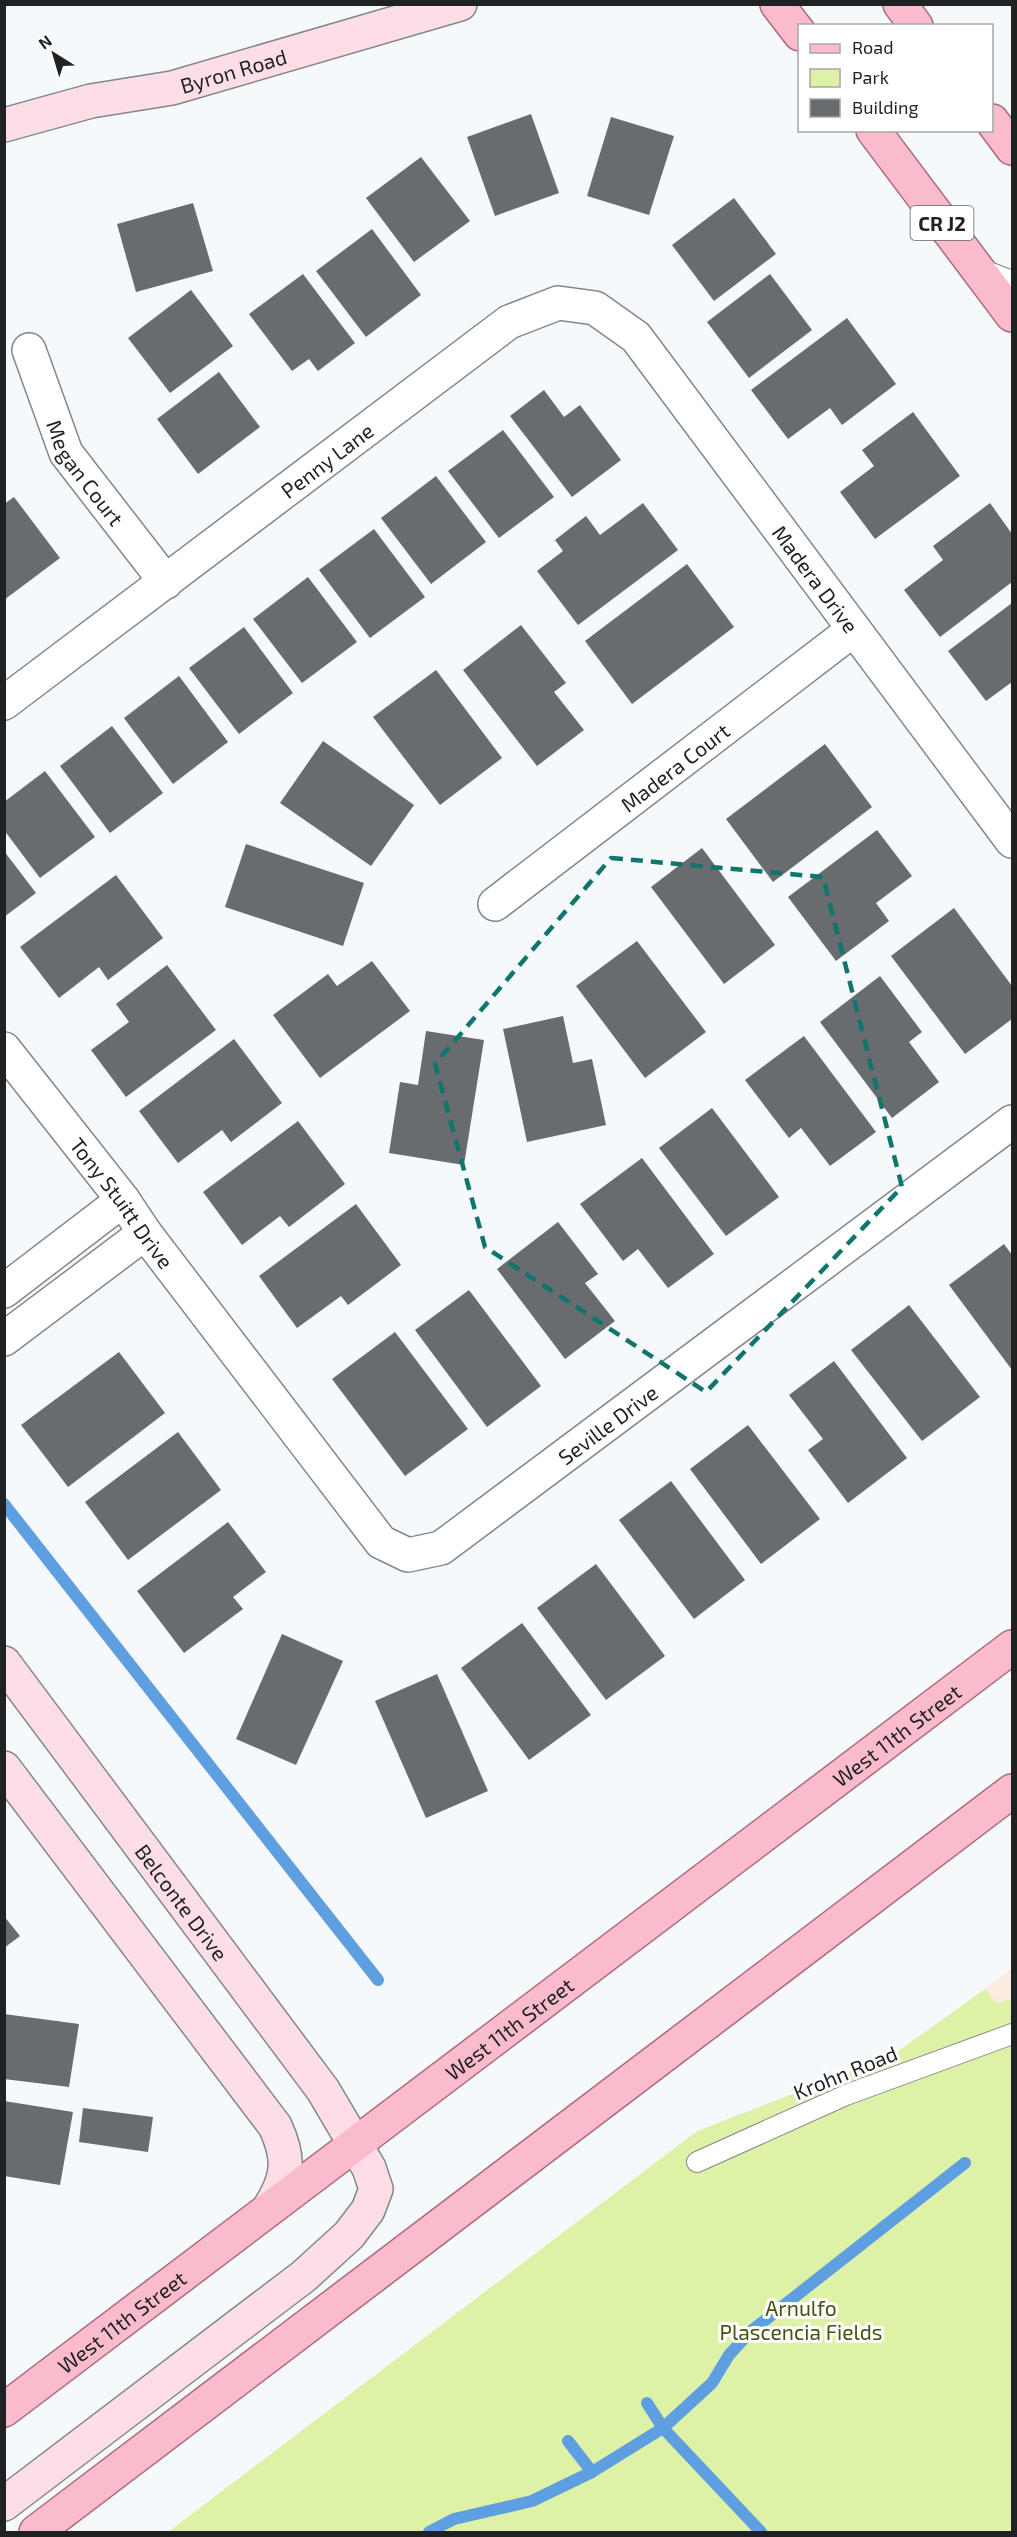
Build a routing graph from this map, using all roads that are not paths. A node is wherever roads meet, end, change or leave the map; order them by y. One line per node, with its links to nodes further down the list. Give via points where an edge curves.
1 (460, 4): 7 (main road, Byron Road, via 172,88 91,101)
2 (777, 4): 5 (main road)
3 (900, 4): 4 (main road)
4 (915, 24)
5 (798, 31)
6 (993, 122): 9 (main road)
7 (4, 125)
8 (875, 132): 10 (main road, CR J2)
9 (1012, 148)
10 (976, 267): 11 (lane); 12 (main road, CR J2)
11 (1012, 280)
12 (1012, 315)
13 (29, 350): 15 (street, Megan Court, via 66,453)
14 (656, 364): 15 (street, Penny Lane, via 636,337 595,308 558,303 509,322); 16 (street, Madera Drive)
15 (166, 582): 17 (street, Penny Lane)
16 (853, 630): 18 (street, Madera Drive); 19 (street, Madera Court)
17 (4, 703)
18 (1012, 841)
19 (495, 904)
20 (4, 1049): 22 (street, Tony Stuitt Drive)
21 (1012, 1122): 26 (street, Seville Drive, via 441,1548 408,1555 381,1542)
22 (123, 1200): 23 (street, Tony Stuitt Drive); 24 (street)
23 (145, 1233): 25 (street); 26 (street, Tony Stuitt Drive)
24 (4, 1291)
25 (4, 1339)
26 (240, 1356)
27 (1012, 1647): 32 (main road, West 11th Street)
28 (4, 1663): 32 (main road, Belconte Drive, via 323,2090)
29 (4, 1768): 34 (main road, via 275,2126 284,2145 286,2166 283,2187)
30 (1012, 1791): 37 (main road)
31 (1012, 2034): 33 (lane, Krohn Road, via 846,2095)
32 (354, 2145): 34 (main road, West 11th Street); 36 (main road, Belconte Drive, via 369,2168 376,2189 368,2210 350,2235 304,2276)
33 (697, 2162)
34 (268, 2210): 35 (main road, West 11th Street)
35 (4, 2410)
36 (4, 2504)
37 (36, 2532)

